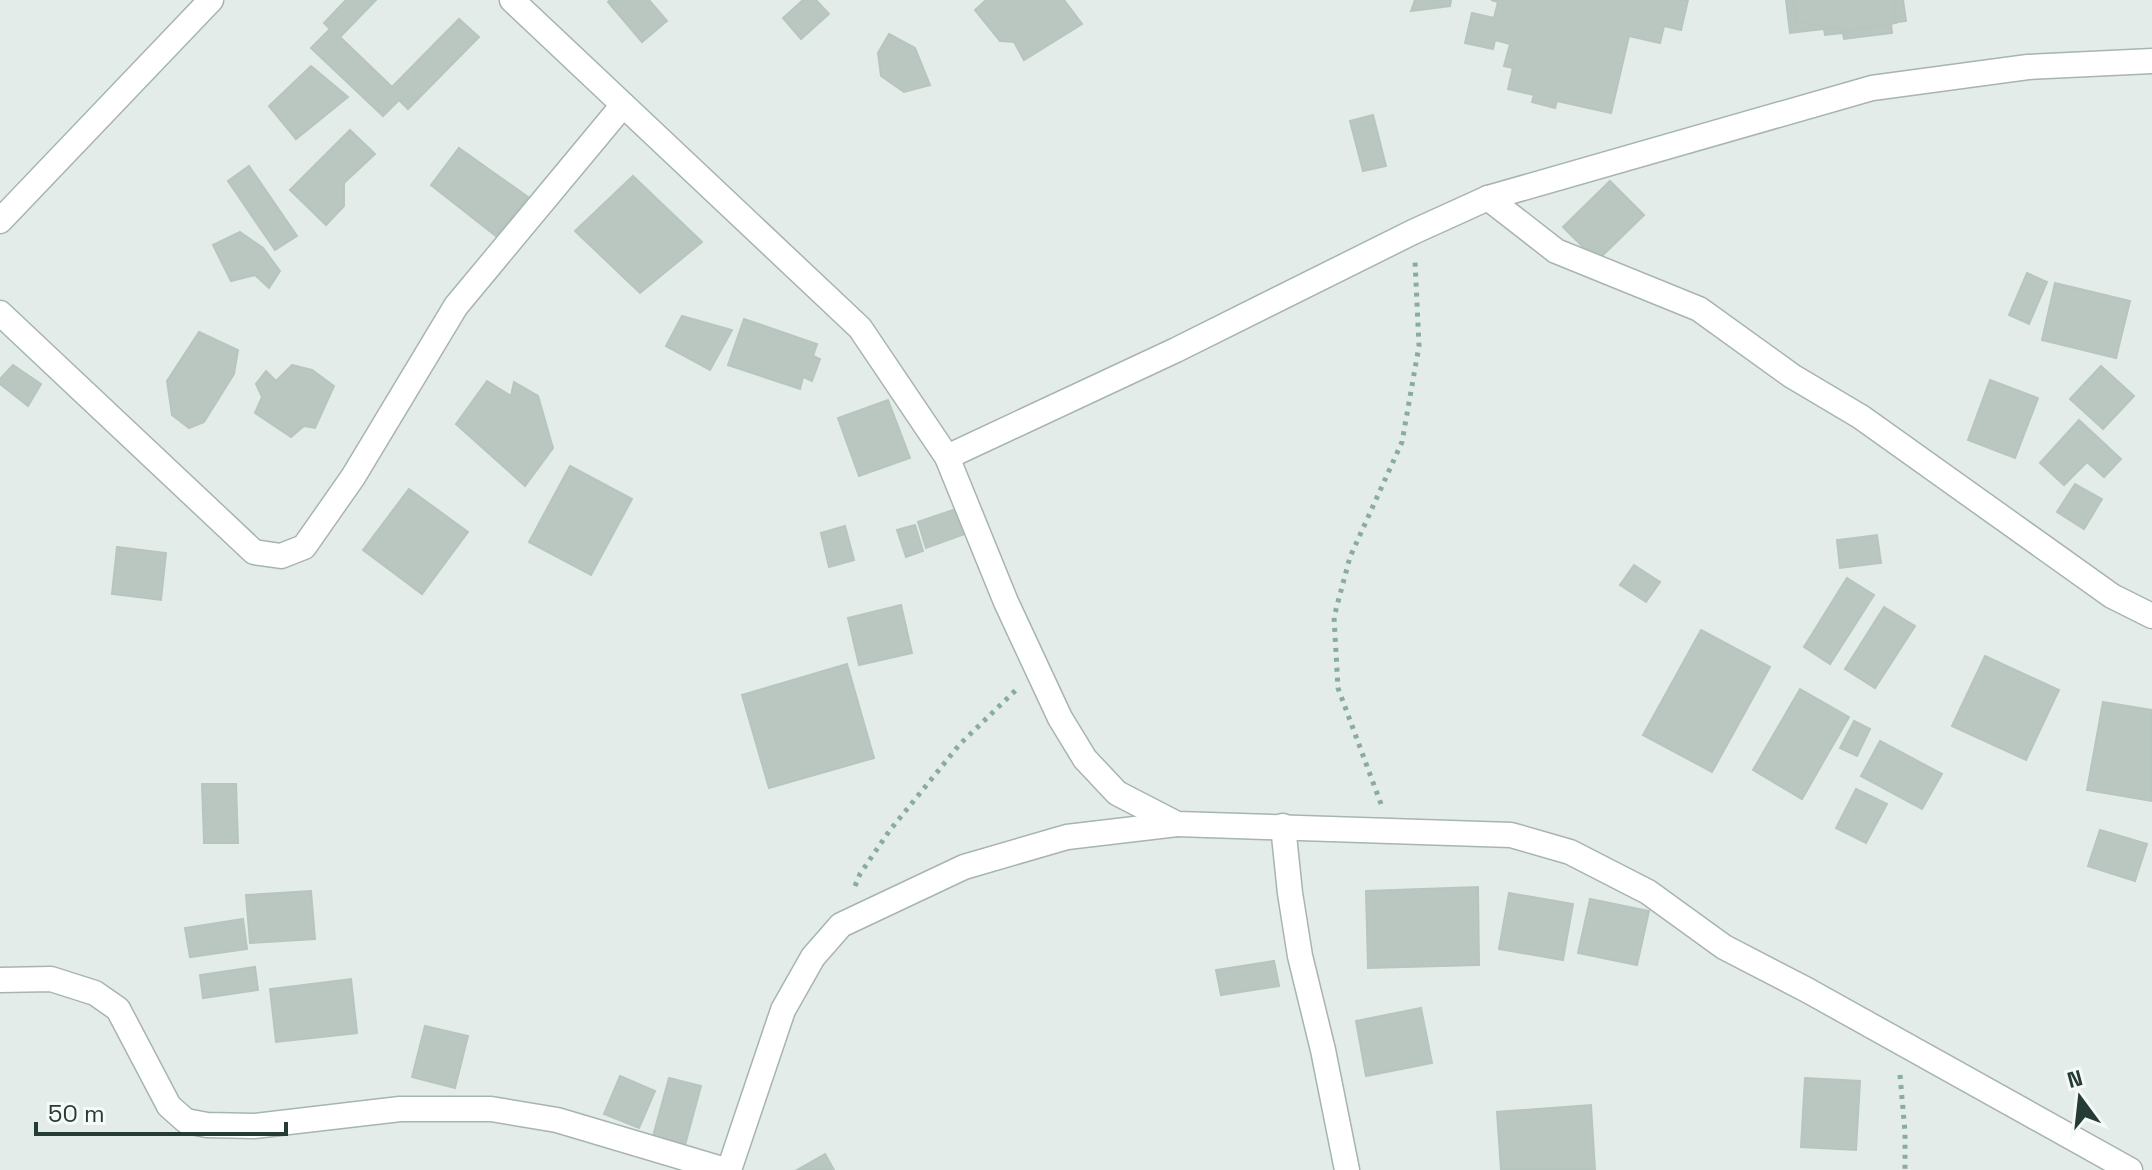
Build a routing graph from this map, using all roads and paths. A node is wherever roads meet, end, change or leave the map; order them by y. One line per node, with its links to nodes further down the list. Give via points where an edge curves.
1 (211, 0): 6 (street)
2 (512, 0): 4 (street)
3 (2152, 61): 5 (street, via 2028,67 1872,88)
4 (623, 105): 8 (street, via 456,306 353,477 304,547 281,556 254,552); 9 (street, via 860,328)
5 (1488, 198): 7 (street); 10 (street, via 1556,251 1699,309 2112,596)
6 (0, 221)
7 (1413, 232): 9 (street); 14 (path, via 1419,346 1402,442 1350,557 1334,617 1338,688)
8 (0, 313)
9 (947, 457): 11 (street)
10 (2152, 616)
11 (1038, 670): 12 (street, via 1085,759 1117,793); 15 (path, via 960,744 890,830 860,874)
12 (1177, 824): 13 (street); 15 (street, via 1067,837 964,867)
13 (1283, 826): 14 (street); 19 (street, via 1300,956)
14 (1391, 831): 17 (street, via 1511,835 1570,852 1648,892 1724,947)
15 (841, 925): 18 (street, via 813,957 783,1010)
16 (0, 980): 18 (street, via 51,979 95,993 118,1009 169,1106 186,1121 254,1126 400,1109 491,1109 557,1120)
17 (1894, 1038): 20 (path); 21 (street)
18 (727, 1170)
19 (1347, 1170)
20 (1905, 1170)
21 (2130, 1170)

